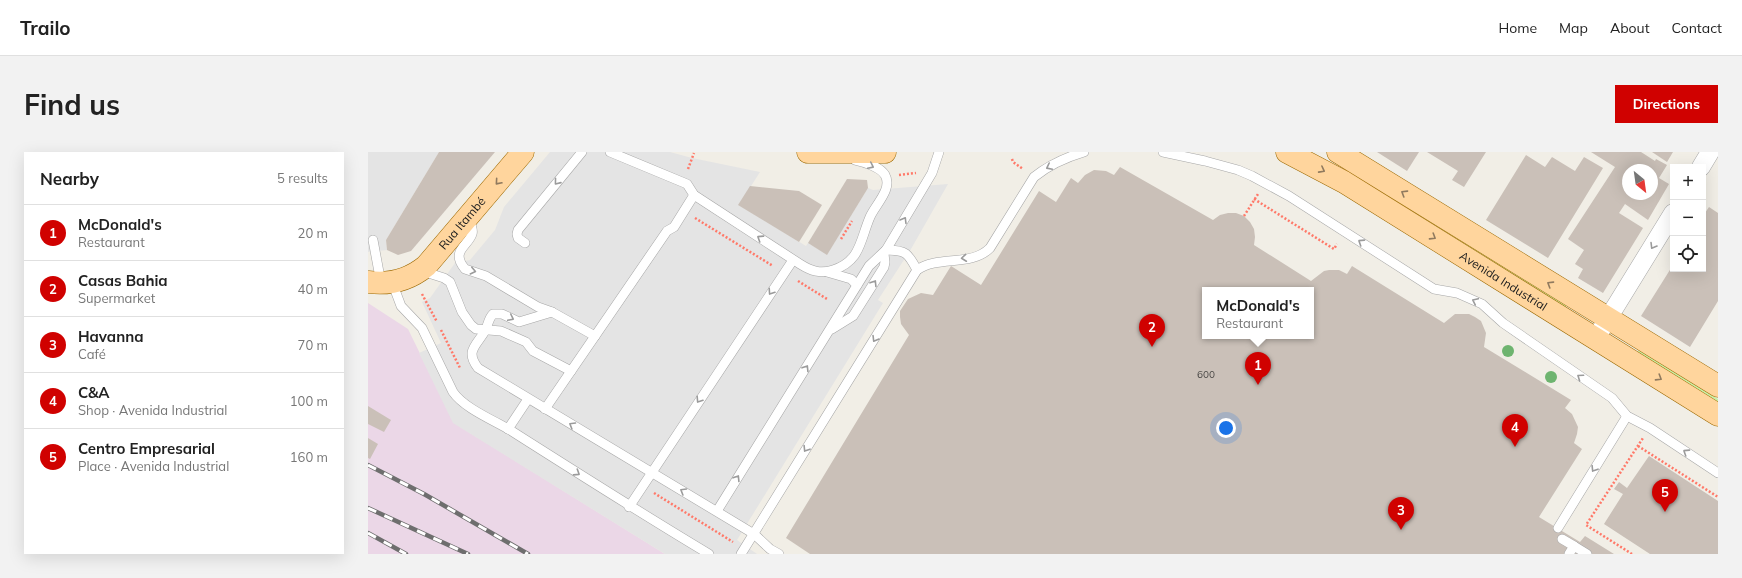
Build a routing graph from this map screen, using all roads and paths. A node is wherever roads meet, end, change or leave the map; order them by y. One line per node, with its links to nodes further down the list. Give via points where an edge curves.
1 (523, 152): 20 (main road, Rua Itambé, one-way to 20)
2 (582, 152): 23 (lane, one-way to 23, via 518,230 518,238)
3 (610, 152): 18 (lane, via 687,184)
4 (808, 152): 12 (main road)
5 (885, 152): 12 (main road)
6 (938, 152): 24 (lane, one-way to 6, via 932,173)
7 (1084, 152): 28 (lane, one-way to 28, via 1034,177 986,252 975,257 938,261)
8 (1163, 152): 45 (lane, one-way to 8, via 1612,398 1504,323 1482,304 1456,293 1434,289 1289,196 1252,176 1205,161)
9 (1287, 152): 39 (main road, Avenida Industrial, one-way to 39, via 1344,182)
10 (1338, 152): 35 (main road, Avenida Industrial, one-way to 10)
11 (1710, 152): 14 (street)
12 (835, 153): 29 (lane, one-way to 29, via 876,168 884,173 887,185 852,259)
13 (694, 154): 15 (path)
14 (1703, 164)
15 (687, 171)
16 (914, 173): 17 (path)
17 (896, 176)
18 (694, 196): 25 (lane, one-way to 18); 38 (lane)
19 (691, 216): 26 (path)
20 (468, 217): 27 (main road, Rua Itambé, via 431,261); 34 (lane, one-way to 34, via 473,231 460,252 465,269 486,276 538,307)
21 (1670, 218): 35 (street, one-way to 35)
22 (373, 240): 31 (lane)
23 (525, 243)
24 (885, 252): 28 (lane, via 904,251); 32 (lane, via 869,266); 37 (lane, one-way to 24, via 853,316 884,267)
25 (793, 260): 29 (lane, via 814,271); 49 (lane, one-way to 49)
26 (779, 269)
27 (420, 270): 31 (main road, Rua Itambé, via 410,276); 36 (lane, via 449,281 462,312 471,325 476,329)
28 (917, 270): 56 (lane, one-way to 56)
29 (825, 272): 32 (lane, via 851,279)
30 (793, 278): 33 (path)
31 (380, 282): 47 (lane, via 422,328 456,396)
32 (857, 285): 37 (lane)
33 (827, 299)
34 (552, 312): 36 (lane, one-way to 34, via 493,314 502,314 519,322); 38 (lane)
35 (1608, 318): 39 (street); 41 (main road, Avenida Industrial)
36 (486, 330): 40 (lane, via 501,332 526,342 533,350); 42 (lane, via 472,350 475,364)
37 (829, 331): 54 (lane, one-way to 37)
38 (594, 336): 40 (lane)
39 (1596, 338): 44 (main road, Avenida Industrial, one-way to 44)
40 (571, 372): 43 (lane)
41 (1718, 386)
42 (528, 399): 43 (lane); 47 (lane)
43 (545, 409): 49 (lane, one-way to 43)
44 (1718, 415)
45 (1627, 416): 46 (lane); 55 (lane, one-way to 55)
46 (1650, 428): 48 (path); 50 (lane, one-way to 46)
47 (508, 429): 53 (lane, one-way to 53)
48 (1638, 446): 52 (path); 63 (path, via 1586,525)
49 (651, 472): 53 (lane); 54 (lane, one-way to 49)
50 (1718, 473)
51 (648, 489): 58 (path)
52 (1718, 497)
53 (629, 507): 60 (lane)
54 (717, 512): 56 (lane)
55 (1558, 528)
56 (754, 534): 58 (lane); 61 (lane)
57 (1562, 539): 59 (lane)
58 (739, 550)
59 (1571, 550): 62 (lane)
60 (709, 554)
61 (779, 554)
62 (1587, 554)
63 (1632, 554)

